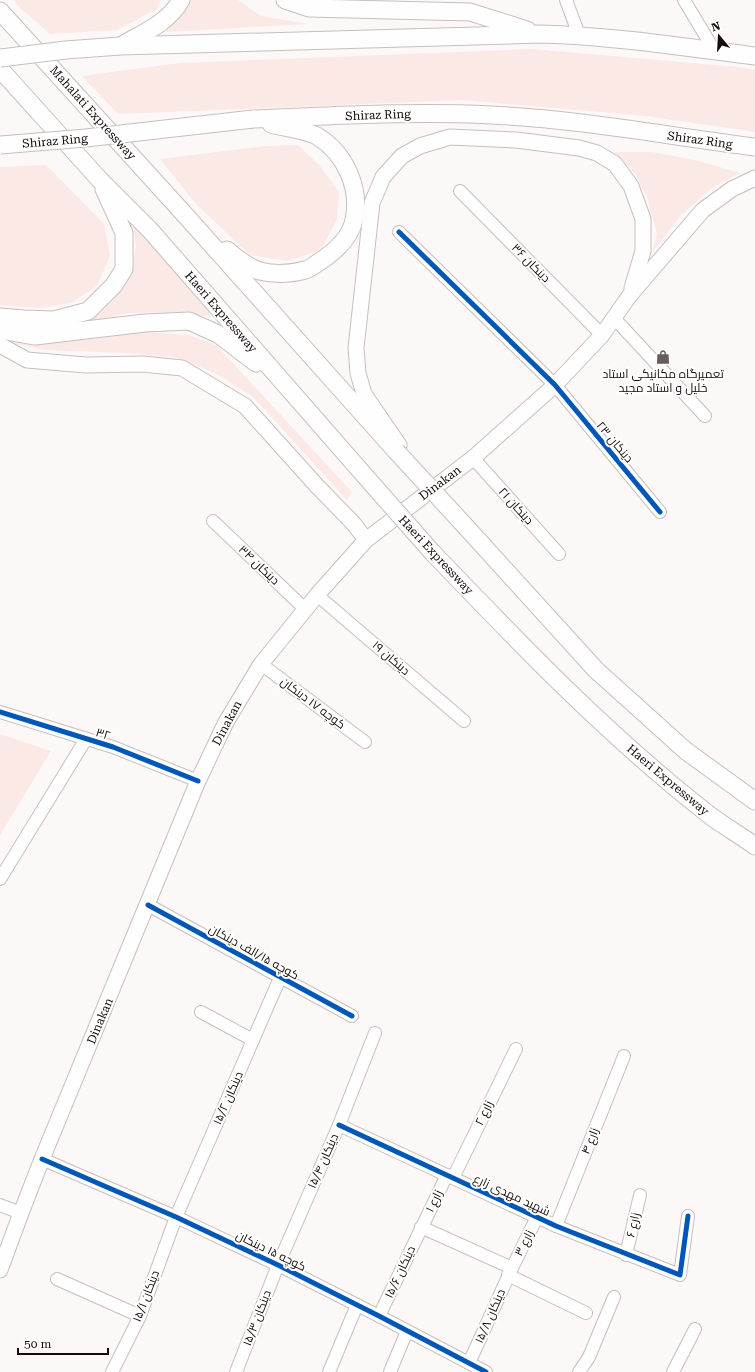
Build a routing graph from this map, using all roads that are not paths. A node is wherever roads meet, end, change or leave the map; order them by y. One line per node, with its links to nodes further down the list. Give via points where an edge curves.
1 (181, 0): 8 (highway, via 159,25)
2 (285, 0): 6 (highway, via 308,8 470,12)
3 (566, 0): 7 (street)
4 (684, 0): 9 (street)
5 (0, 11): 19 (highway, Mahalati Expressway)
6 (541, 34): 7 (highway); 8 (highway)
7 (579, 35): 9 (highway)
8 (120, 46): 11 (highway, bridge)
9 (714, 50): 10 (highway)
10 (755, 56)
11 (0, 58)
12 (0, 69): 17 (highway)
13 (253, 119): 14 (highway, Shiraz Ring, bridge); 15 (highway, Shiraz Ring, via 430,113 492,115 616,127); 19 (highway, via 316,136 335,150 347,167 354,187 356,206 348,234 327,258 306,270 281,274 259,271 241,262)
14 (0, 146)
15 (755, 147)
16 (755, 178): 21 (main road, via 732,189 703,210)
17 (99, 179): 22 (highway, via 124,233 124,268 114,285 88,311 54,320); 28 (highway, Haeri Expressway, via 150,230)
18 (460, 191): 25 (street, ۳۶ دینکان)
19 (186, 216): 31 (highway, bridge)
20 (399, 232): 27 (street, ۲۳ دینکان)
21 (630, 295): 23 (main road, Dinakan); 31 (main road, via 643,251 643,219 631,186 615,164 597,153 579,148 516,140 450,137 420,146 402,156 383,177 372,203 356,348 358,373 364,394)
22 (0, 317)
23 (614, 318): 25 (main road, Dinakan); 29 (street)
24 (0, 330): 28 (highway, via 35,336 189,321 218,334)
25 (602, 335): 27 (main road, Dinakan)
26 (0, 345): 34 (main road, via 27,360 182,368 245,406)
27 (555, 385): 30 (main road, Dinakan); 32 (street, ۲۳ دینکان)
28 (287, 388): 45 (highway, Haeri Expressway, bridge, via 432,552 553,677 629,748 713,817)
29 (705, 416)
30 (474, 458): 34 (main road, Dinakan); 35 (street, ۲۱ دینکان)
31 (424, 482): 44 (highway, bridge, via 596,670 686,751)
32 (660, 512)
33 (213, 521): 37 (street, ۳۴ دینکان)
34 (366, 540): 36 (main road, Dinakan)
35 (559, 554)
36 (317, 595): 37 (main road, Dinakan); 40 (street, ۱۹ دینکان)
37 (306, 610): 38 (main road, Dinakan)
38 (261, 664): 42 (street, کوچه ۱۷ دینکان); 43 (main road, Dinakan, via 226,722)
39 (0, 712): 41 (street, ۳۲)
40 (464, 721)
41 (86, 739): 43 (street, ۳۲); 46 (street)
42 (365, 742)
43 (198, 780): 47 (main road, Dinakan)
44 (755, 801)
45 (755, 846)
46 (0, 879)
47 (148, 905): 48 (street, کوچه ۱۵/الف دینکان); 56 (main road, Dinakan)
48 (280, 978): 50 (street, کوچه ۱۵/الف دینکان); 52 (street, ۱۵/۲ دینکان)
49 (201, 1012): 52 (street)
50 (352, 1016)
51 (375, 1033): 55 (street, ۱۵/۴ دینکان)
52 (253, 1040): 62 (street, ۱۵/۲ دینکان)
53 (516, 1049): 57 (street, ۲ زارع)
54 (624, 1056): 64 (street, ۴ زارع)
55 (339, 1125): 57 (street, شهید مهدی زارع); 67 (street, ۱۵/۴ دینکان)
56 (42, 1159): 60 (main road, Dinakan); 62 (street, کوچه ۱۵ دینکان)
57 (450, 1176): 63 (street, شهید مهدی زارع); 65 (street, ۱ زارع)
58 (640, 1195): 66 (street, ۶ زارع)
59 (0, 1205): 60 (street)
60 (20, 1214): 68 (main road, Dinakan)
61 (688, 1216): 66 (street, شهید مهدی زارع, via 680,1275)
62 (176, 1217): 67 (street, کوچه ۱۵ دینکان); 74 (street, ۱۵/۱ دینکان)
63 (537, 1217): 64 (street, شهید مهدی زارع); 69 (street, ۳ زارع)
64 (556, 1226): 66 (street, شهید مهدی زارع)
65 (421, 1227): 69 (street); 75 (street, ۱۵/۶ دینکان)
66 (626, 1255)
67 (278, 1265): 72 (street, کوچه ۱۵ دینکان); 80 (street, ۱۵/۳ دینکان)
68 (0, 1270)
69 (510, 1272): 73 (street); 78 (street, ۱۵/۸ دینکان)
70 (57, 1279): 74 (street)
71 (614, 1297): 83 (street, via 589,1357)
72 (357, 1305): 75 (street, کوچه ۱۵ دینکان); 81 (street)
73 (586, 1313)
74 (140, 1316): 79 (street, ۱۵/۱ دینکان)
75 (379, 1316): 77 (street, کوچه ۱۵ دینکان)
76 (695, 1329): 84 (street)
77 (407, 1331): 78 (street, کوچه ۱۵ دینکان); 82 (street)
78 (478, 1369)
79 (112, 1372)
80 (236, 1372)
81 (329, 1372)
82 (390, 1372)
83 (579, 1372)
84 (673, 1372)

